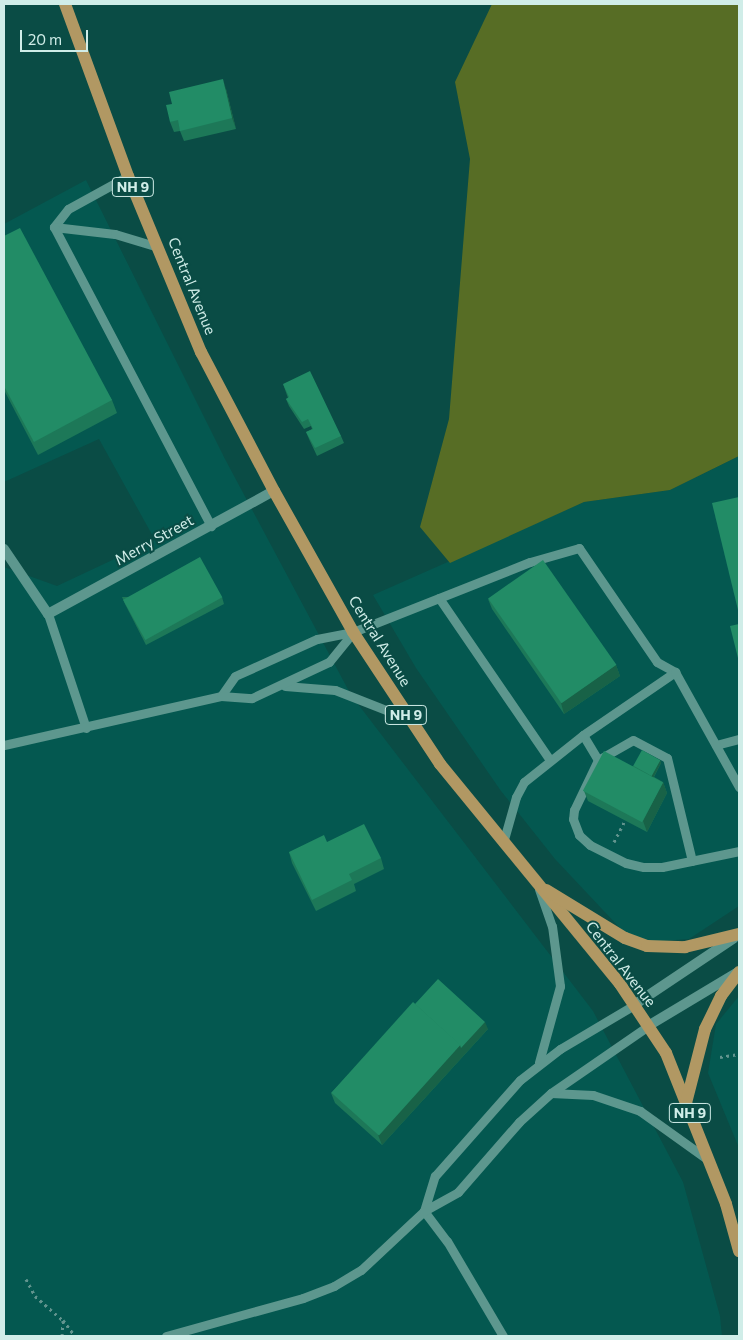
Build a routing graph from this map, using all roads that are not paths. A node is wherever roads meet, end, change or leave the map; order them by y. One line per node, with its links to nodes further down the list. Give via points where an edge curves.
1 (65, 4): 2 (main road, Central Avenue / NH 9)
2 (128, 176): 3 (lane, via 68,209); 4 (main road, Central Avenue / NH 9)
3 (54, 227): 4 (lane, via 115,234); 6 (lane)
4 (158, 247): 5 (main road, Central Avenue / NH 9, via 201,352)
5 (274, 491): 6 (street, Merry Street); 10 (main road, Central Avenue / NH 9)
6 (211, 526): 9 (street, Merry Street)
7 (4, 548): 9 (street)
8 (439, 598): 10 (lane); 11 (lane, via 530,562 579,548 657,662); 20 (lane)
9 (48, 614): 15 (lane)
10 (353, 632): 12 (lane, via 329,662); 13 (lane, via 317,639 235,676); 14 (main road, Central Avenue / NH 9)
11 (675, 672): 16 (lane); 19 (lane)
12 (282, 686): 13 (lane, via 252,698); 14 (lane, via 335,690)
13 (221, 696): 15 (lane)
14 (409, 719): 23 (main road, Central Avenue / NH 9)
15 (86, 728): 18 (lane)
16 (583, 735): 20 (lane); 21 (lane)
17 (739, 739): 19 (lane)
18 (4, 745)
19 (716, 745): 22 (lane)
20 (550, 760): 23 (lane, via 524,782 516,797)
21 (598, 760): 25 (lane, via 633,740 667,758); 25 (lane, via 574,810 573,819 579,835 590,845 635,865 662,867)
22 (739, 787)
23 (503, 843): 26 (main road, Central Avenue / NH 9)
24 (739, 850): 25 (lane)
25 (692, 861)
26 (537, 884): 27 (main road, via 625,938 646,946 685,947); 29 (main road, Central Avenue / NH 9); 31 (lane, via 552,926 560,986)
27 (739, 934): 29 (street)
28 (739, 972): 30 (street); 33 (main road, via 721,996 705,1029)
29 (634, 1005): 30 (main road, Central Avenue / NH 9); 31 (lane)
30 (648, 1026): 32 (lane); 33 (main road, Central Avenue / NH 9, via 666,1053)
31 (539, 1062): 35 (lane, via 435,1176)
32 (551, 1093): 34 (lane, via 593,1095 640,1111); 35 (lane, via 519,1122 458,1192)
33 (686, 1103): 34 (main road, Central Avenue / NH 9)
34 (710, 1161): 36 (main road, Central Avenue / NH 9)
35 (424, 1211): 37 (lane, via 382,1252 334,1286); 38 (lane, via 451,1248)
36 (739, 1251)
37 (166, 1336)
38 (503, 1336)

